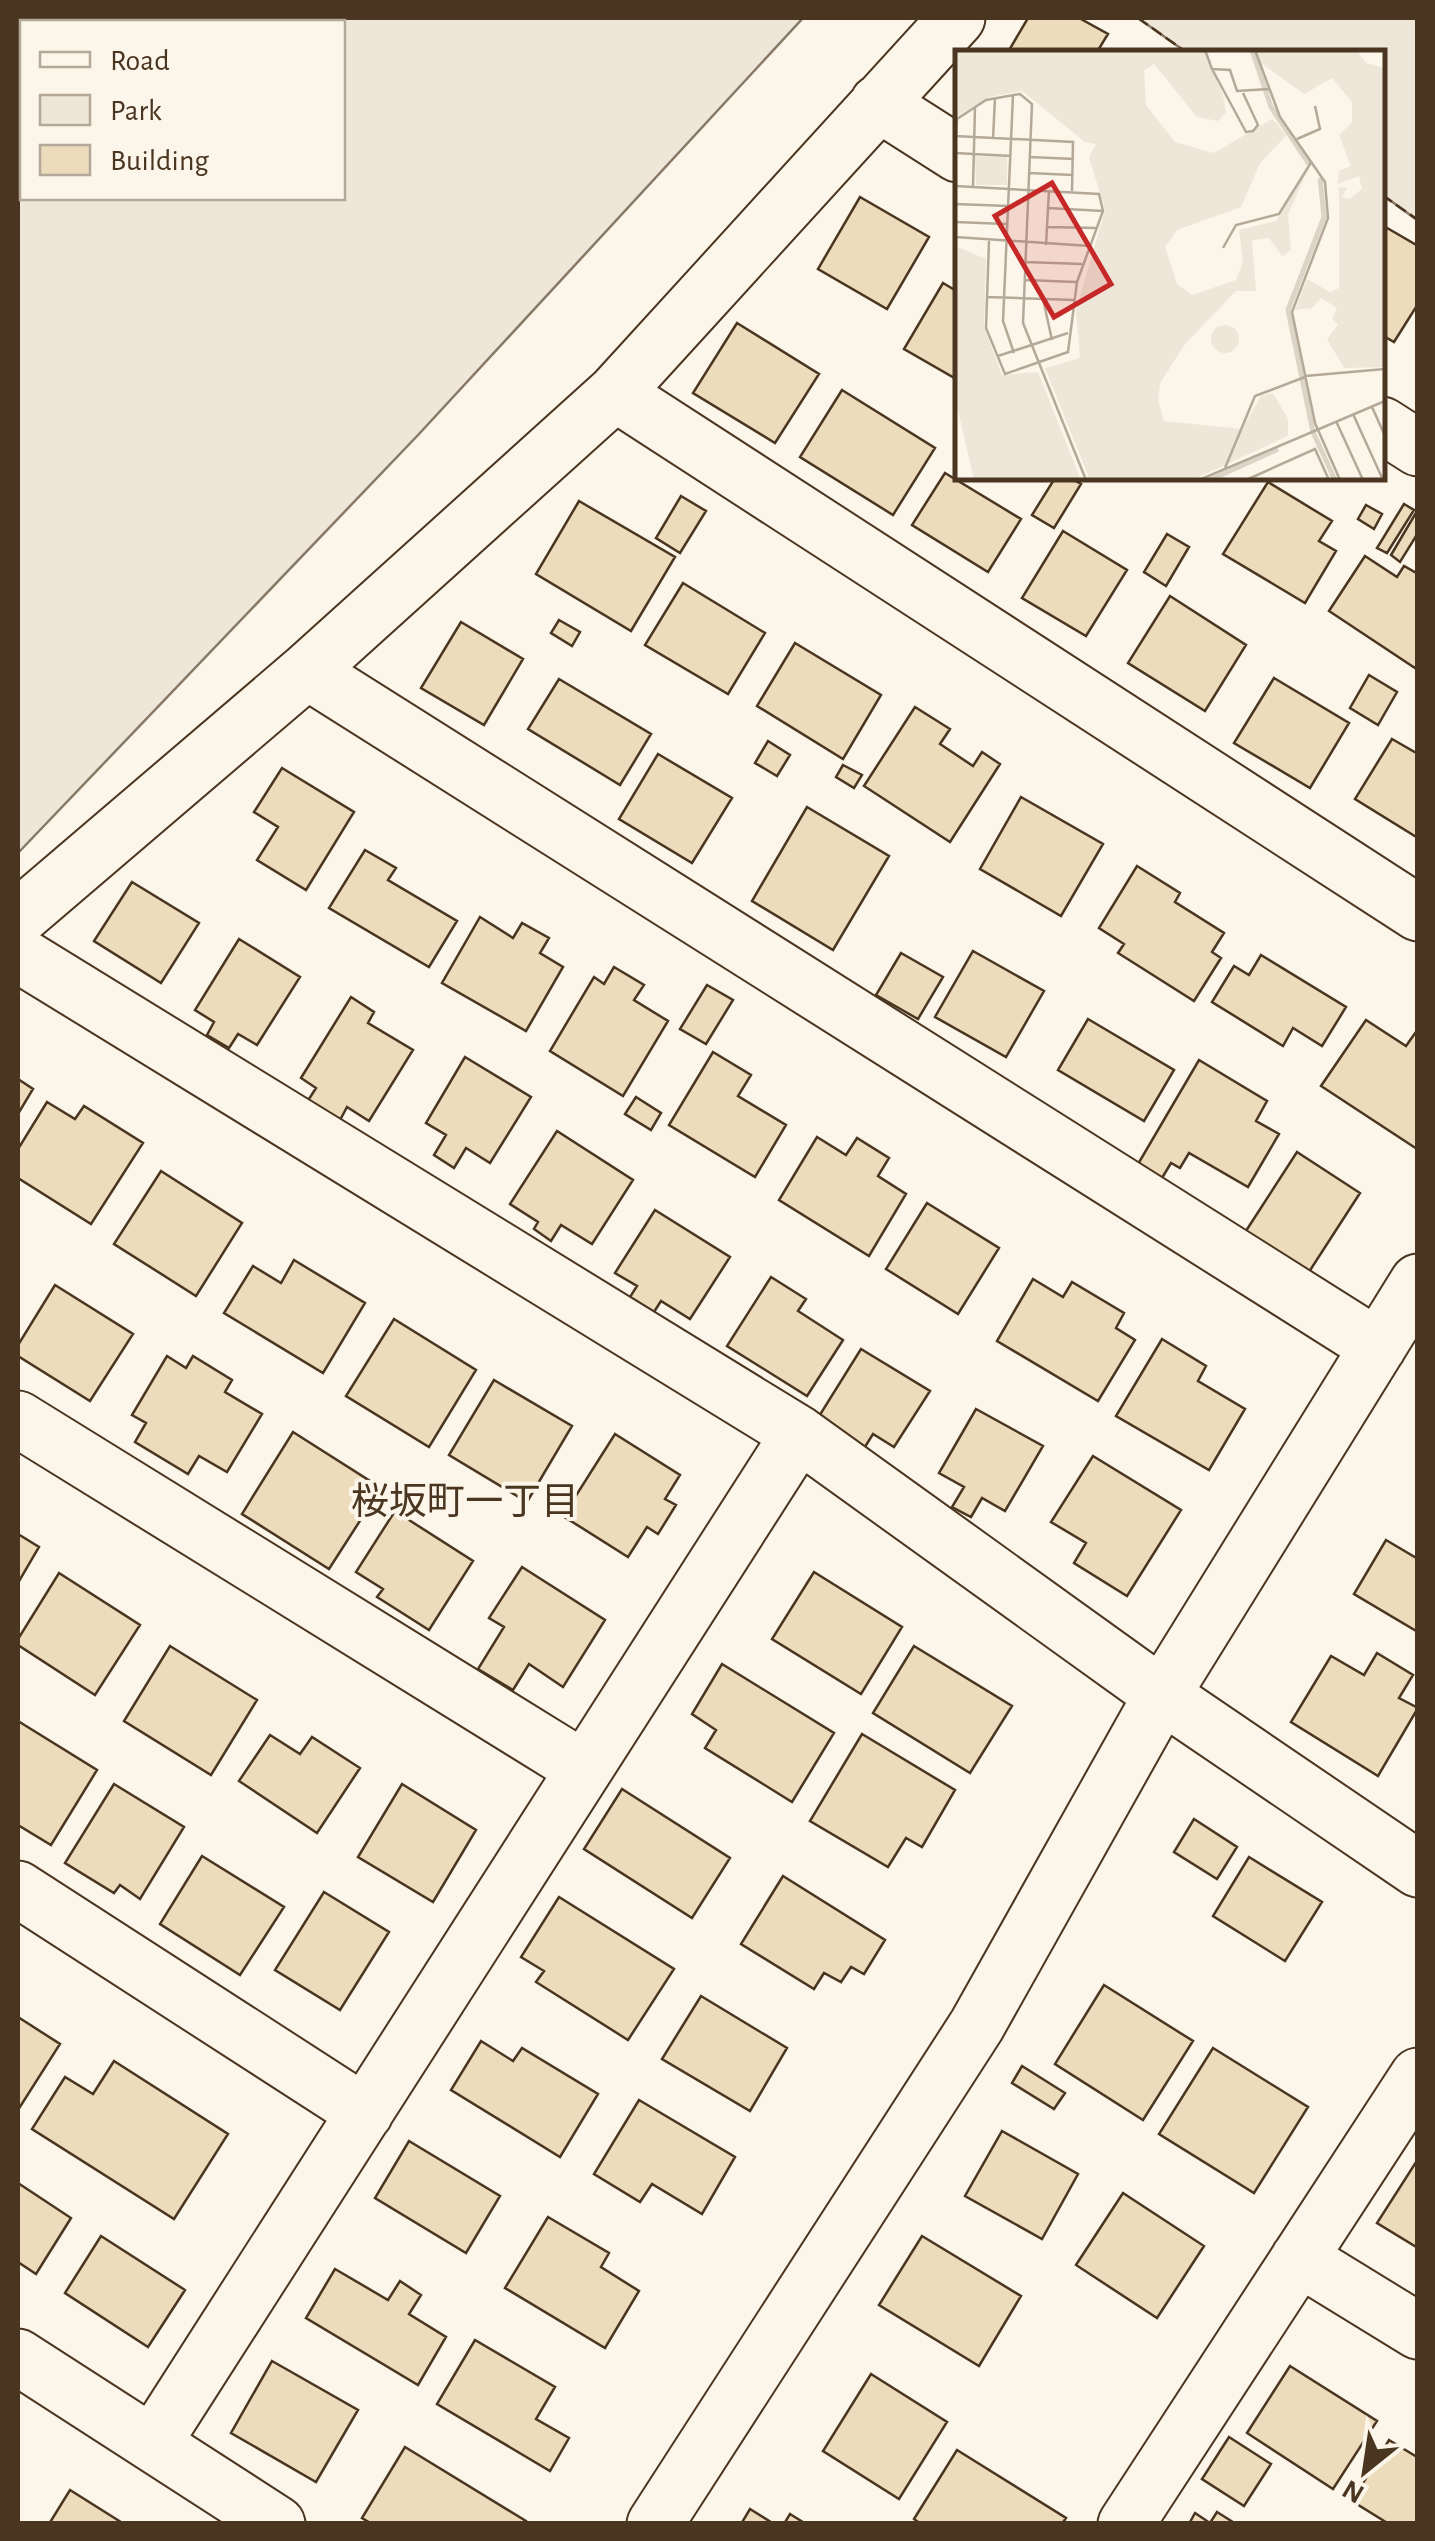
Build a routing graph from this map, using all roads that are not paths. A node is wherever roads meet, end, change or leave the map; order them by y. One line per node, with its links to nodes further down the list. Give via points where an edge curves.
1 (958, 18): 2 (street)
2 (878, 103): 3 (street); 4 (street)
3 (955, 152)
4 (614, 393): 7 (street); 8 (street)
5 (1385, 427): 6 (street)
6 (1418, 448)
7 (307, 671): 9 (street); 12 (street)
8 (1418, 913)
9 (18, 918)
10 (18, 954): 14 (street)
11 (1418, 1282): 12 (street)
12 (1378, 1347): 15 (street)
13 (18, 1418): 16 (street)
14 (798, 1434): 15 (street); 16 (street)
15 (1162, 1695): 17 (street); 26 (street, via 977,2025)
16 (584, 1769): 20 (street)
17 (1418, 1869)
18 (18, 1889): 20 (street)
19 (1418, 2076): 21 (street)
20 (364, 2113): 24 (street)
21 (1299, 2258): 22 (street); 27 (street)
22 (1418, 2331)
23 (18, 2357): 24 (street)
24 (153, 2443): 25 (street)
25 (277, 2524)
26 (654, 2524)
27 (1126, 2524)

